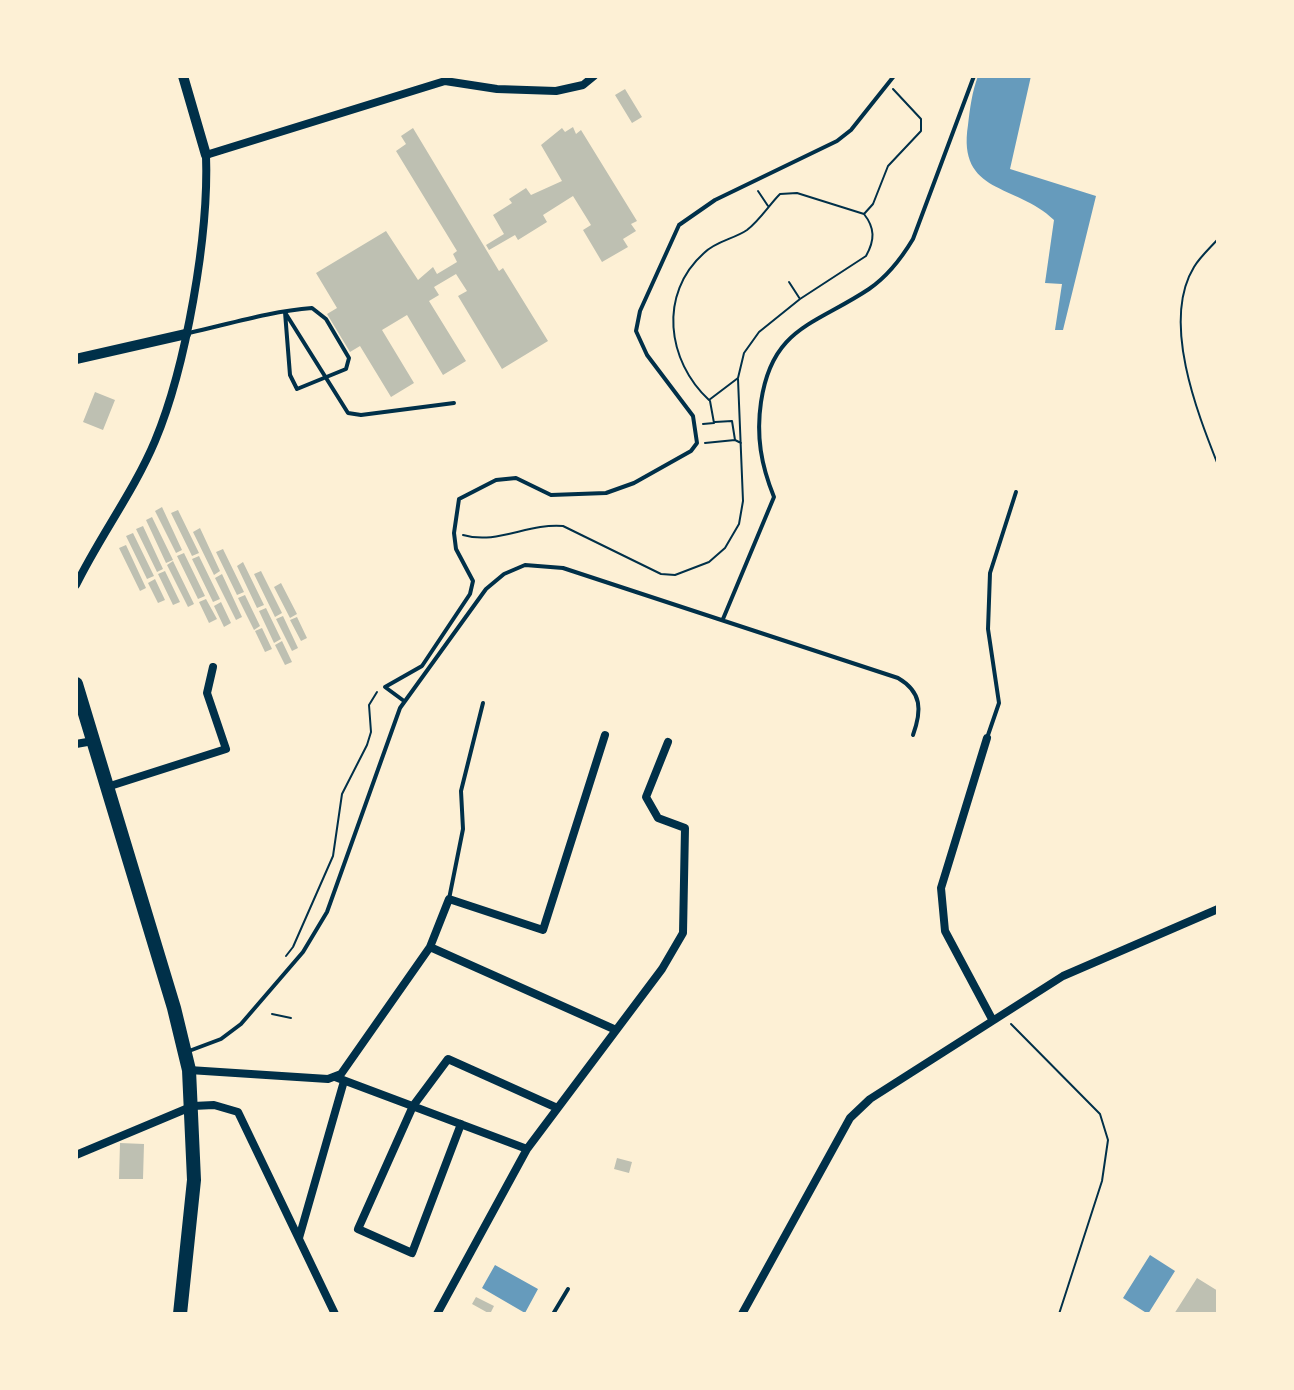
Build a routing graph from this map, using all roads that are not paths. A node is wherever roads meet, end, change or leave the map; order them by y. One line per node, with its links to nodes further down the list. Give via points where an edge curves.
1 (183, 76): 6 (street)
2 (594, 76): 5 (street, via 583,85 556,91 497,89)
3 (894, 76): 17 (lane, via 837,141 715,200 679,225 636,331 647,355 693,416 697,443 691,451 606,493 551,495 516,478 487,483 459,499 454,533 456,549 473,581 470,594 422,666 385,687)
4 (974, 76): 14 (lane, via 913,239 901,258 868,290 807,323 773,356 758,433 762,469 774,497)
5 (443, 78): 6 (street)
6 (206, 155): 8 (street, via 208,199)
7 (285, 312): 8 (lane); 10 (lane); 10 (lane, via 291,383 303,389); 10 (lane, via 312,308 326,319 349,364)
8 (186, 334): 9 (street); 13 (street, via 155,441)
9 (76, 359)
10 (326, 378): 11 (lane, via 348,413)
11 (454, 403)
12 (1016, 492): 21 (lane, via 990,573 988,629 999,703)
13 (76, 585)
14 (723, 619): 17 (lane, via 563,568 525,565 486,589); 20 (lane, via 912,686 920,711)
15 (213, 667): 25 (street, via 207,693 226,749)
16 (76, 684): 22 (main road)
17 (404, 701): 31 (lane, via 327,912 303,952 241,1024)
18 (483, 703): 26 (lane, via 461,791 463,829)
19 (605, 735): 26 (street, via 543,930)
20 (913, 735)
21 (987, 738): 29 (street, via 941,888 945,931)
22 (93, 741): 24 (street); 25 (main road)
23 (668, 742): 30 (street, via 646,797 658,818 685,828 683,933)
24 (76, 744)
25 (107, 787): 31 (main road)
26 (449, 899): 28 (street)
27 (1218, 909): 29 (street, via 1063,976)
28 (430, 947): 30 (street); 33 (street)
29 (996, 1016): 47 (street, via 906,1073 850,1118)
30 (616, 1030): 37 (street)
31 (186, 1053): 32 (main road)
32 (189, 1070): 33 (street); 35 (main road)
33 (334, 1077): 34 (street)
34 (344, 1081): 36 (street); 41 (street)
35 (193, 1106): 40 (street); 41 (street, via 238,1112); 43 (main road, via 194,1180)
36 (413, 1106): 37 (street, via 448,1059); 38 (street); 38 (street, via 358,1229 412,1253)
37 (555, 1107): 39 (street)
38 (461, 1124): 39 (street)
39 (527, 1149): 45 (street)
40 (76, 1155)
41 (298, 1238): 44 (street)
42 (568, 1289): 46 (lane)
43 (180, 1314)
44 (335, 1314)
45 (437, 1314)
46 (553, 1314)
47 (742, 1314)

